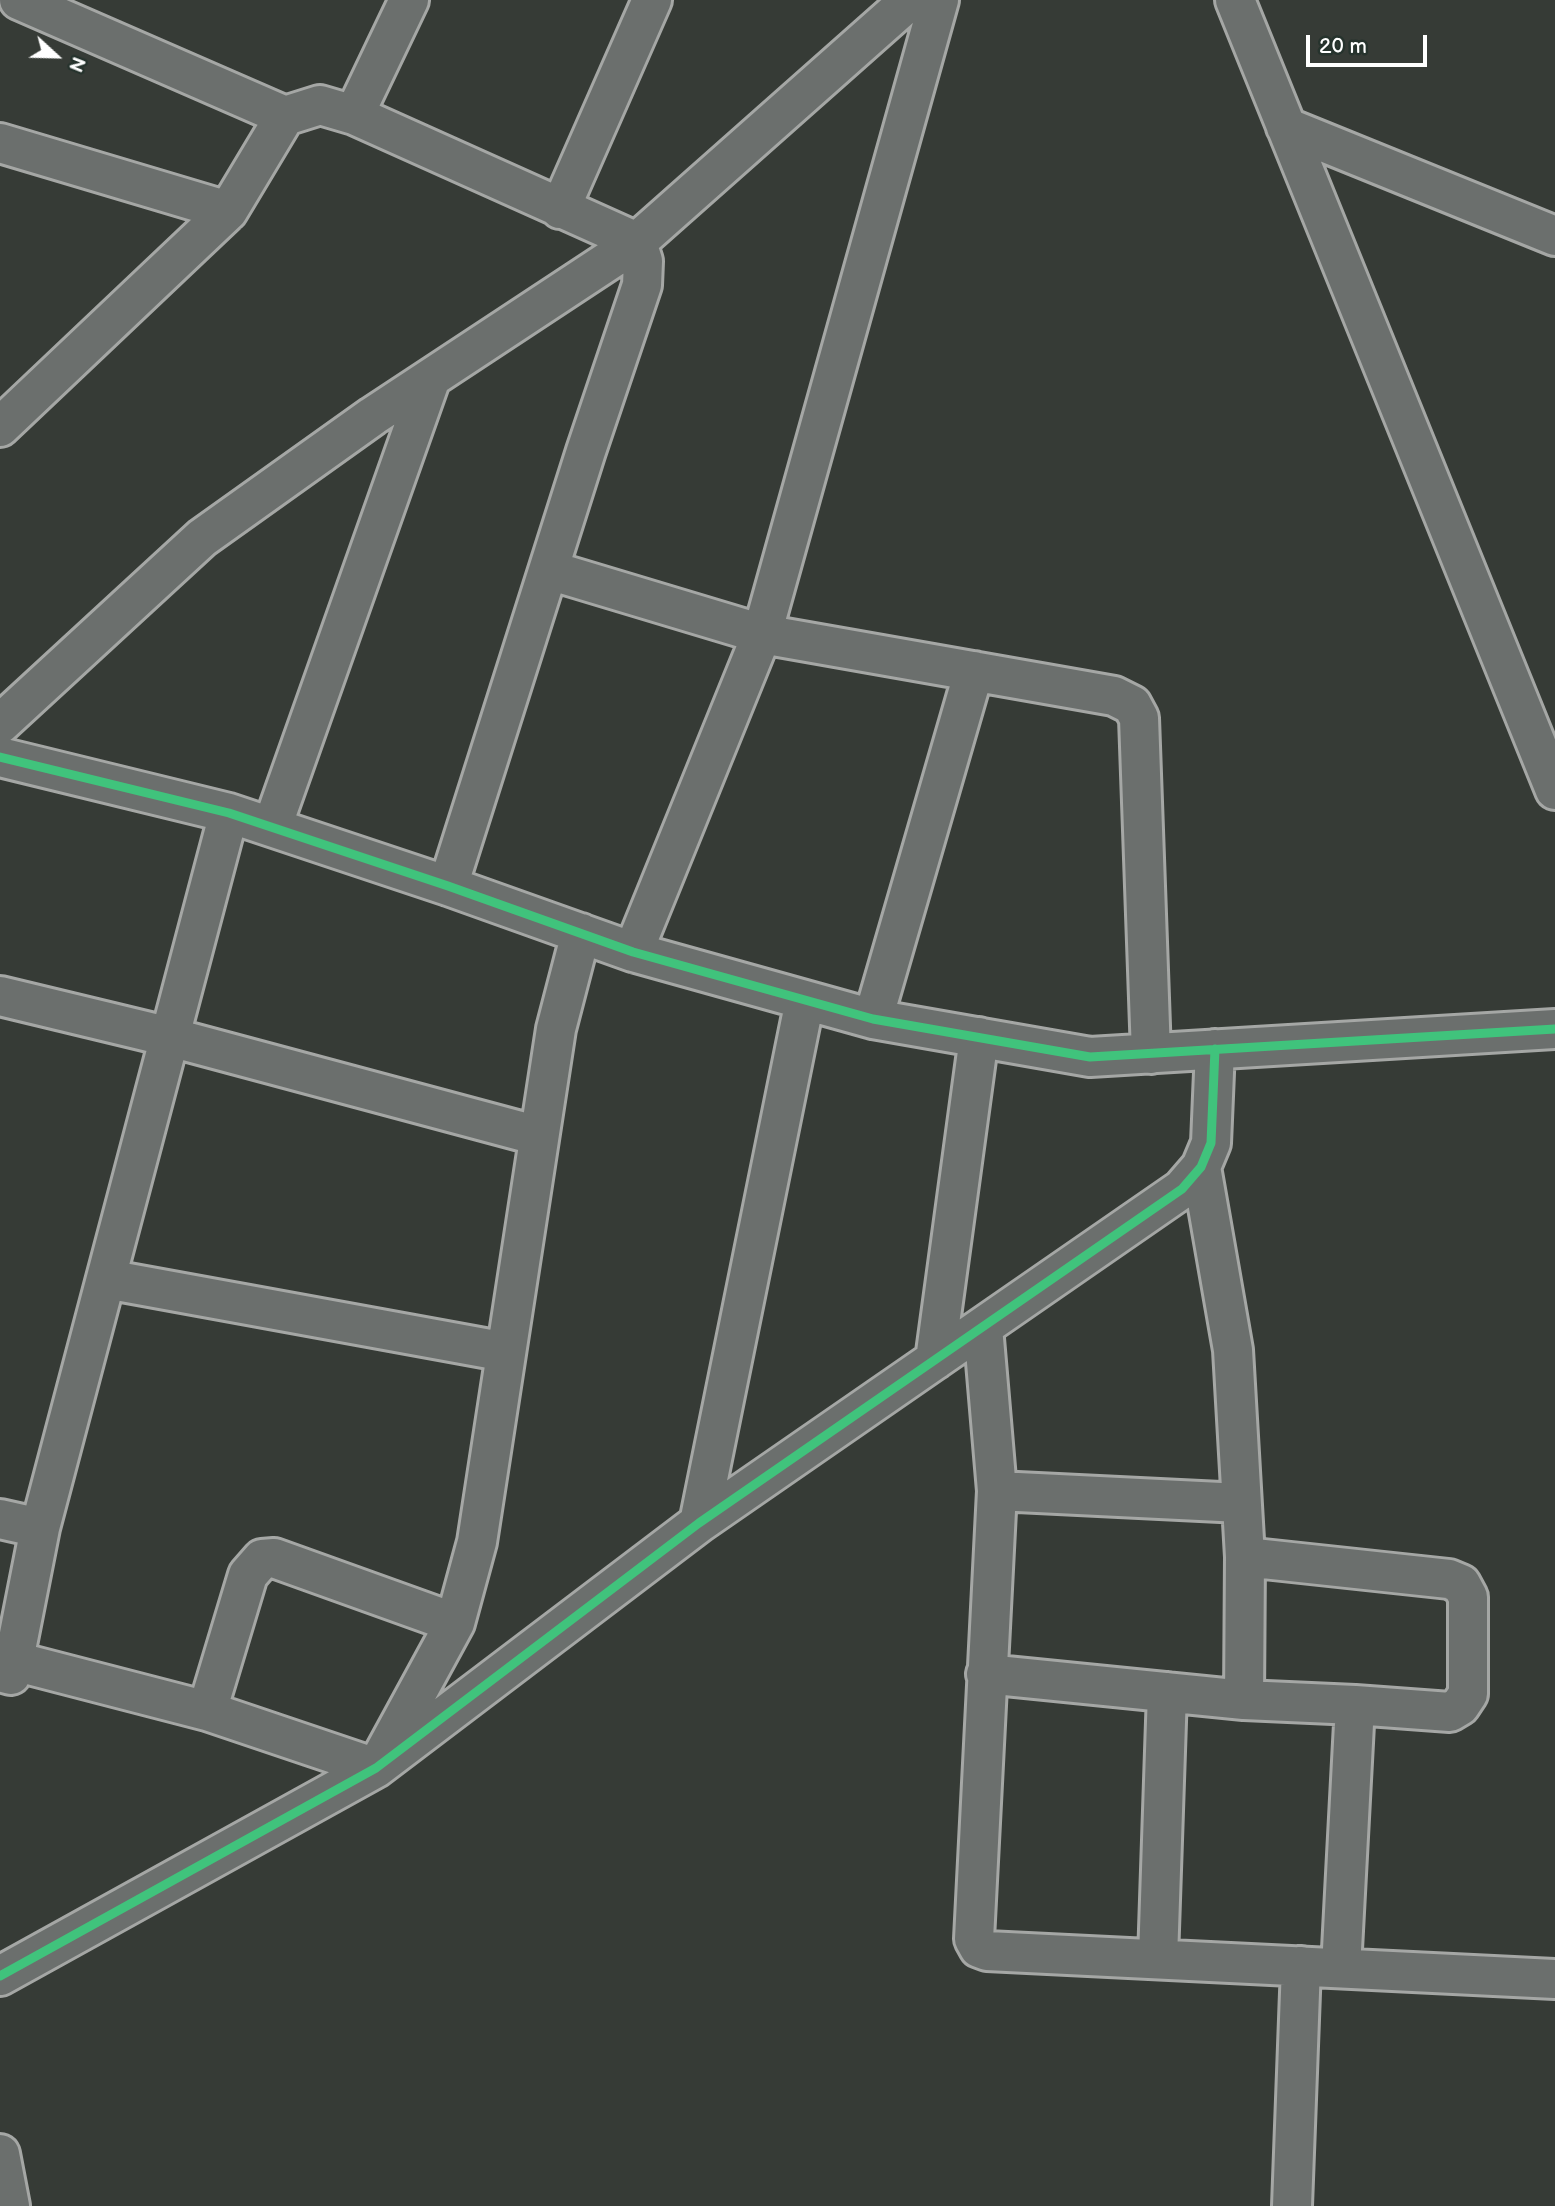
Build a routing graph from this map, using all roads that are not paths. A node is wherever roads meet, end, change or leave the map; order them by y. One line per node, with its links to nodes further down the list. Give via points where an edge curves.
1 (19, 0): 7 (street)
2 (409, 0): 8 (street)
3 (652, 0): 11 (street)
4 (910, 0): 14 (street)
5 (939, 0): 18 (street)
6 (1235, 0): 9 (street)
7 (285, 116): 8 (street, via 320,105); 12 (street)
8 (354, 116): 11 (street)
9 (1286, 127): 13 (street); 21 (street)
10 (0, 143): 12 (street)
11 (560, 209): 14 (street)
12 (228, 211): 16 (street)
13 (1555, 236)
14 (637, 242): 15 (street); 17 (street, via 643,261 642,285)
15 (431, 378): 20 (street, via 202,538); 25 (street)
16 (0, 426)
17 (549, 570): 18 (street); 26 (street)
18 (762, 634): 19 (street); 28 (street)
19 (974, 671): 31 (street); 36 (street, via 1114,696 1132,705 1139,718)
20 (0, 724)
21 (1544, 740): 23 (street)
22 (0, 757): 24 (street)
23 (1555, 790)
24 (229, 813): 25 (street); 33 (street)
25 (272, 827): 26 (street)
26 (448, 886): 27 (street)
27 (581, 933): 28 (street); 37 (street, via 556,1028)
28 (633, 952): 30 (street)
29 (0, 996): 33 (street)
30 (805, 1000): 31 (street); 46 (street)
31 (873, 1019): 34 (street)
32 (1555, 1029): 35 (street)
33 (170, 1037): 37 (street); 39 (street)
34 (979, 1037): 36 (street, via 1090,1057); 42 (street)
35 (1215, 1049): 36 (street); 38 (street, via 1211,1143)
36 (1151, 1054)
37 (539, 1136): 41 (street)
38 (1200, 1167): 40 (street, via 1182,1189); 44 (street, via 1233,1350)
39 (106, 1279): 41 (street); 47 (street)
40 (983, 1326): 42 (street); 43 (street)
41 (506, 1352): 49 (street, via 477,1542)
42 (935, 1360): 46 (street)
43 (997, 1491): 44 (street); 51 (street)
44 (1241, 1503): 48 (street)
45 (0, 1519): 47 (street)
46 (699, 1523): 56 (street)
47 (40, 1528): 50 (street)
48 (1245, 1558): 53 (street); 54 (street, via 1449,1579 1461,1584 1468,1597 1468,1693 1460,1706 1450,1712)
49 (455, 1623): 55 (street, via 274,1558 262,1559 248,1574); 56 (street)
50 (7, 1667): 55 (street)
51 (986, 1674): 52 (street); 57 (street, via 974,1939 979,1948)
52 (1167, 1692): 53 (street); 57 (street)
53 (1244, 1700): 54 (street)
54 (1355, 1705): 59 (street)
55 (207, 1711): 56 (street)
56 (376, 1768): 60 (street)
57 (1158, 1959): 58 (street)
58 (1301, 1966): 59 (street); 64 (street)
59 (1341, 1968): 61 (street)
60 (0, 1976)
61 (1555, 1979)
62 (0, 2154): 63 (street)
63 (10, 2206)
64 (1292, 2206)

